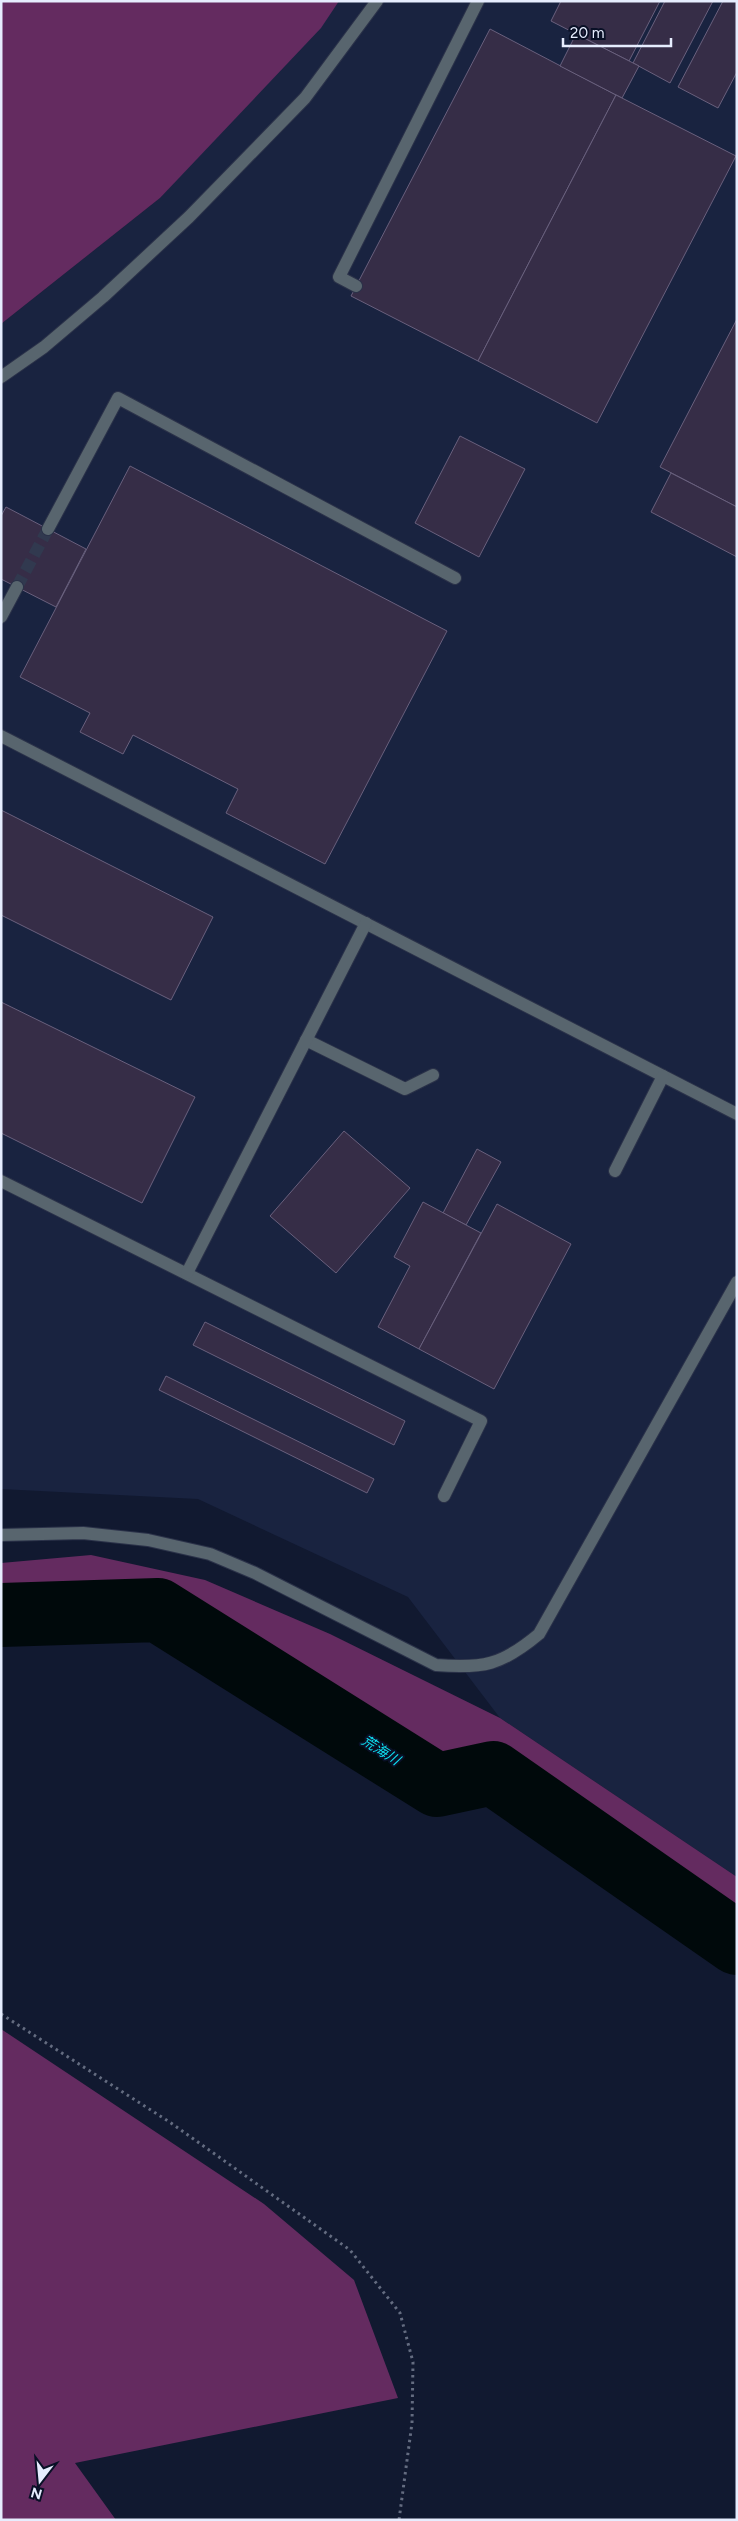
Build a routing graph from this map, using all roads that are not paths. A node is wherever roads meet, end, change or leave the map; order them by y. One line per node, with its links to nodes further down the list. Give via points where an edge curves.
1 (377, 1): 4 (street, via 305,98 189,217 104,297 44,347)
2 (478, 1): 3 (street, via 339,278)
3 (356, 286)
4 (1, 377)
5 (48, 529): 6 (street, via 118,398)
6 (455, 578)
7 (17, 587): 8 (street)
8 (1, 617)
9 (1, 736): 10 (street)
10 (366, 923): 11 (street); 13 (street)
11 (306, 1040): 12 (street, via 405,1089); 17 (street)
12 (433, 1076)
13 (663, 1076): 14 (street); 15 (street)
14 (737, 1114)
15 (615, 1171)
16 (1, 1181): 17 (street)
17 (187, 1273): 19 (street, via 481,1421)
18 (737, 1282): 20 (street, via 539,1634 516,1654 494,1663 466,1668 436,1665 255,1573 210,1554 148,1540 83,1532)
19 (444, 1496)
20 (1, 1535)

